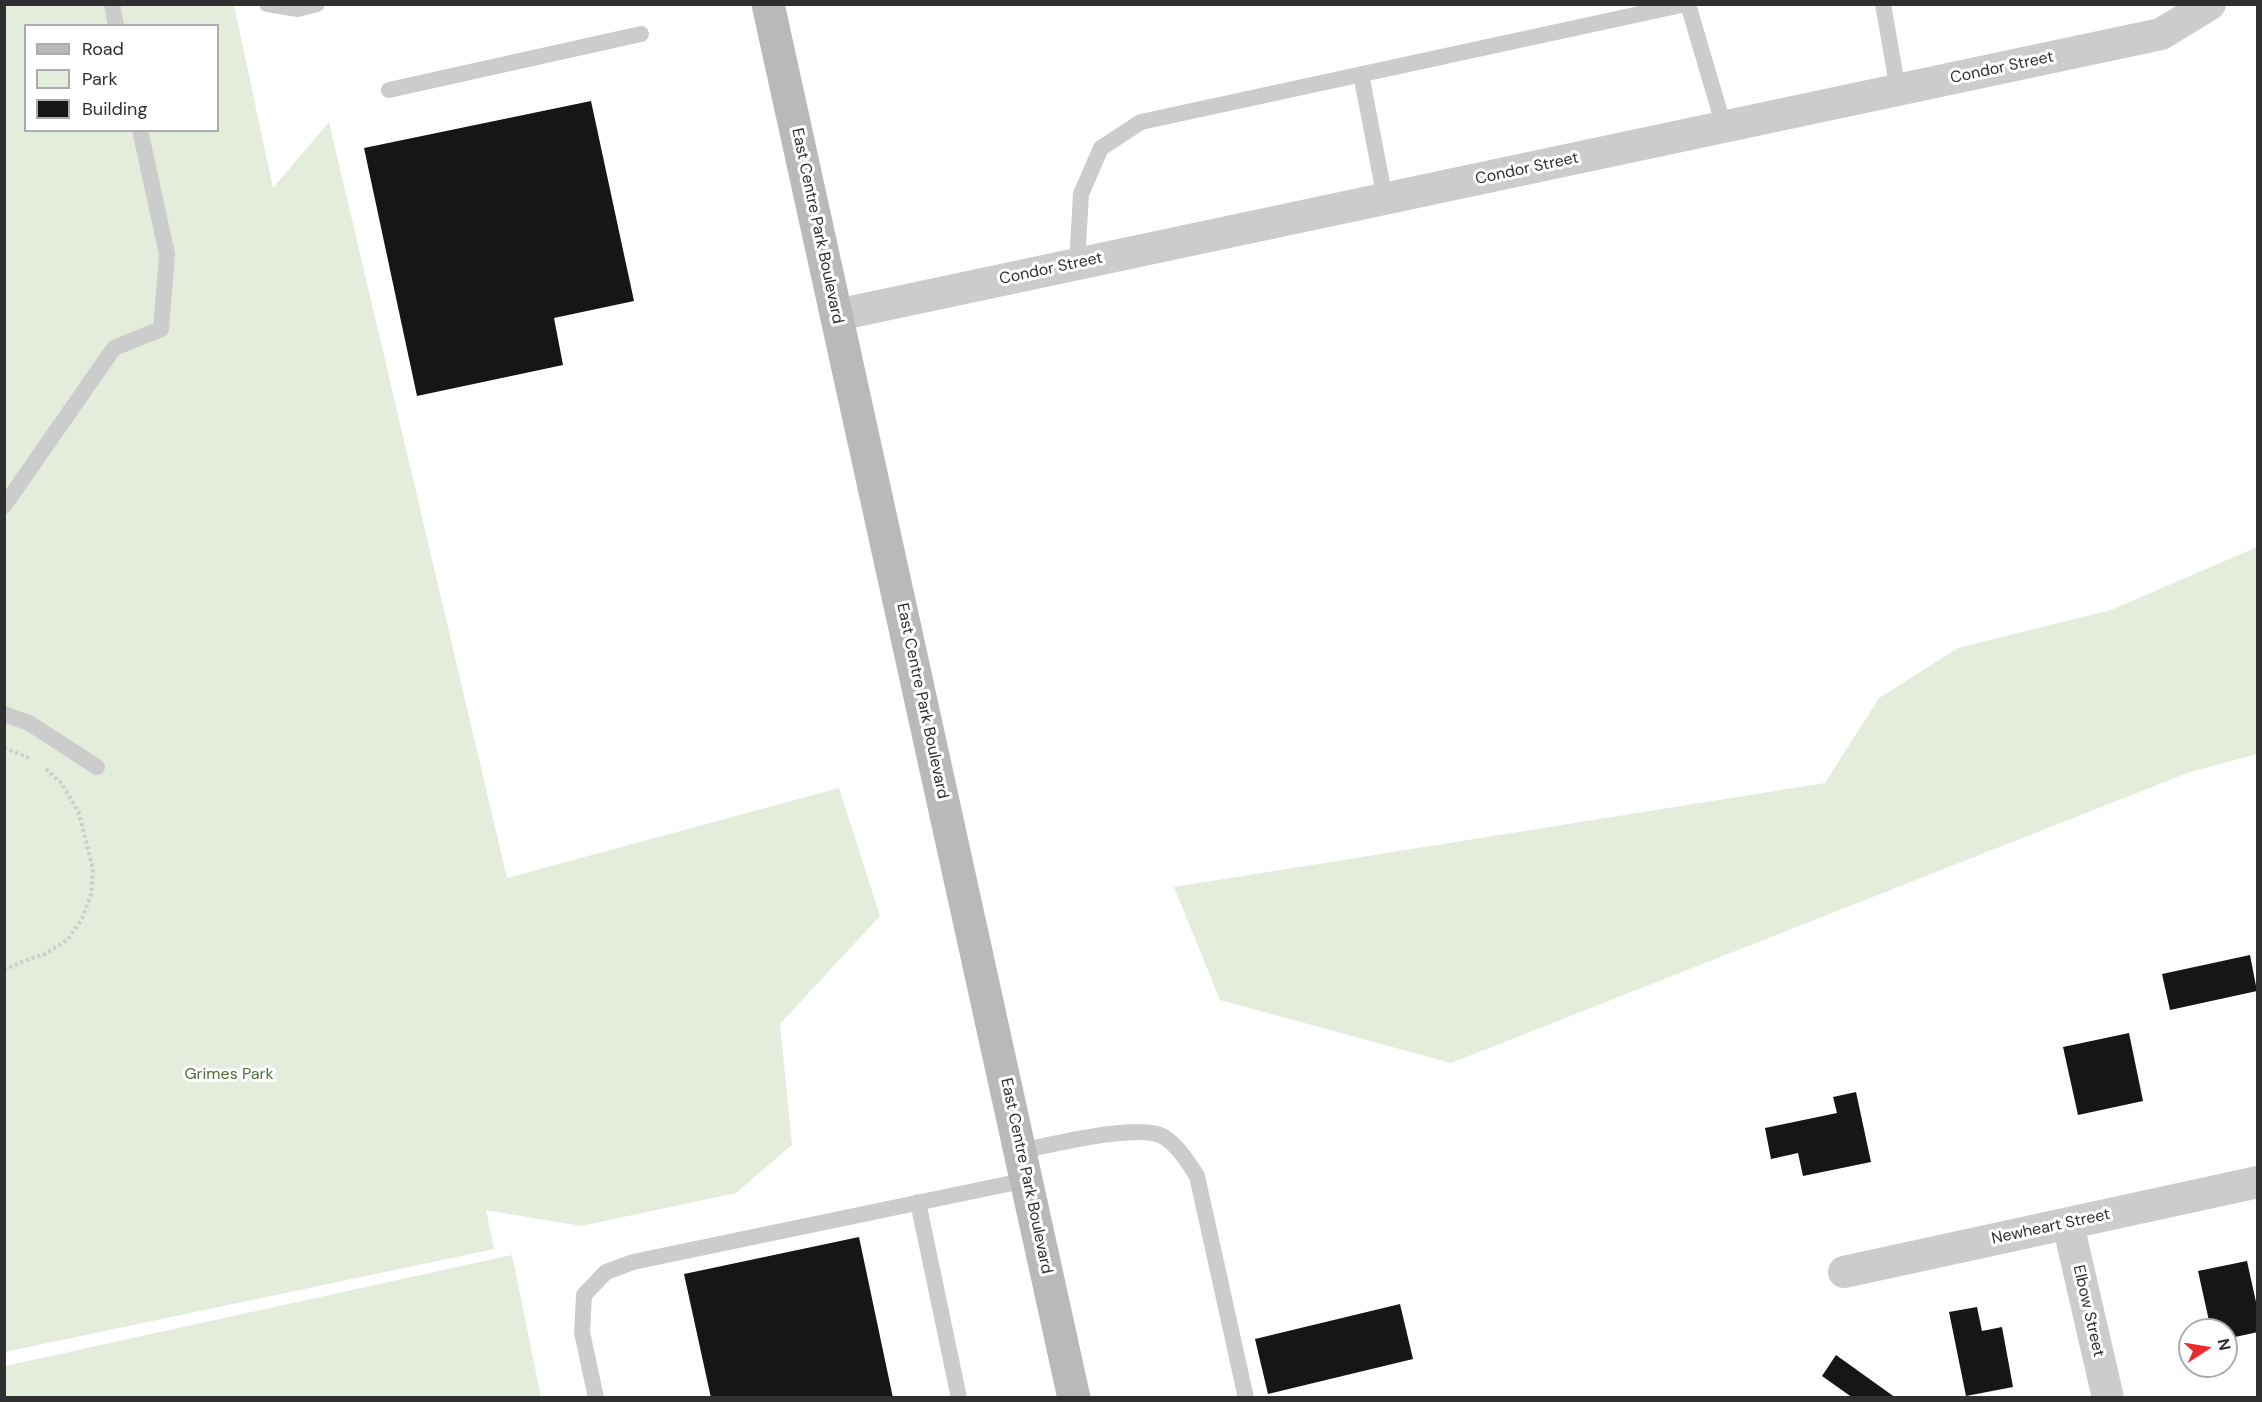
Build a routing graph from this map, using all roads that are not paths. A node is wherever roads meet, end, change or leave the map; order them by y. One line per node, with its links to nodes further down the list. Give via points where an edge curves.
1 (112, 4): 8 (lane)
2 (267, 4): 3 (lane, via 298,9)
3 (317, 4)
4 (768, 4): 17 (street, East Centre Park Boulevard)
5 (1687, 4): 10 (lane); 13 (lane)
6 (1883, 4): 12 (lane)
7 (2210, 4): 12 (street, Condor Street, via 2161,34)
8 (117, 24)
9 (641, 34): 11 (lane)
10 (1361, 74): 15 (lane); 16 (lane, via 1141,122 1101,148 1081,194)
11 (389, 90)
12 (1898, 90): 13 (street, Condor Street)
13 (1724, 127): 15 (street, Condor Street)
14 (140, 132): 18 (lane, via 167,254 161,329 114,348)
15 (1385, 199): 16 (street, Condor Street)
16 (1077, 264): 17 (street, Condor Street)
17 (837, 315): 21 (street, East Centre Park Boulevard)
18 (4, 506)
19 (4, 714): 20 (lane, via 28,723)
20 (97, 767)
21 (1024, 1165): 23 (lane); 28 (street, East Centre Park Boulevard); 29 (lane, via 1125,1131 1162,1135 1184,1156 1197,1176)
22 (2258, 1182): 24 (street, Newheart Street)
23 (918, 1202): 26 (lane, via 633,1262 606,1272 584,1294 582,1332); 27 (lane)
24 (2068, 1224): 25 (street, Newheart Street); 30 (street, Elbow Street)
25 (1844, 1272)
26 (596, 1398)
27 (959, 1398)
28 (1074, 1398)
29 (1246, 1398)
30 (2108, 1398)

